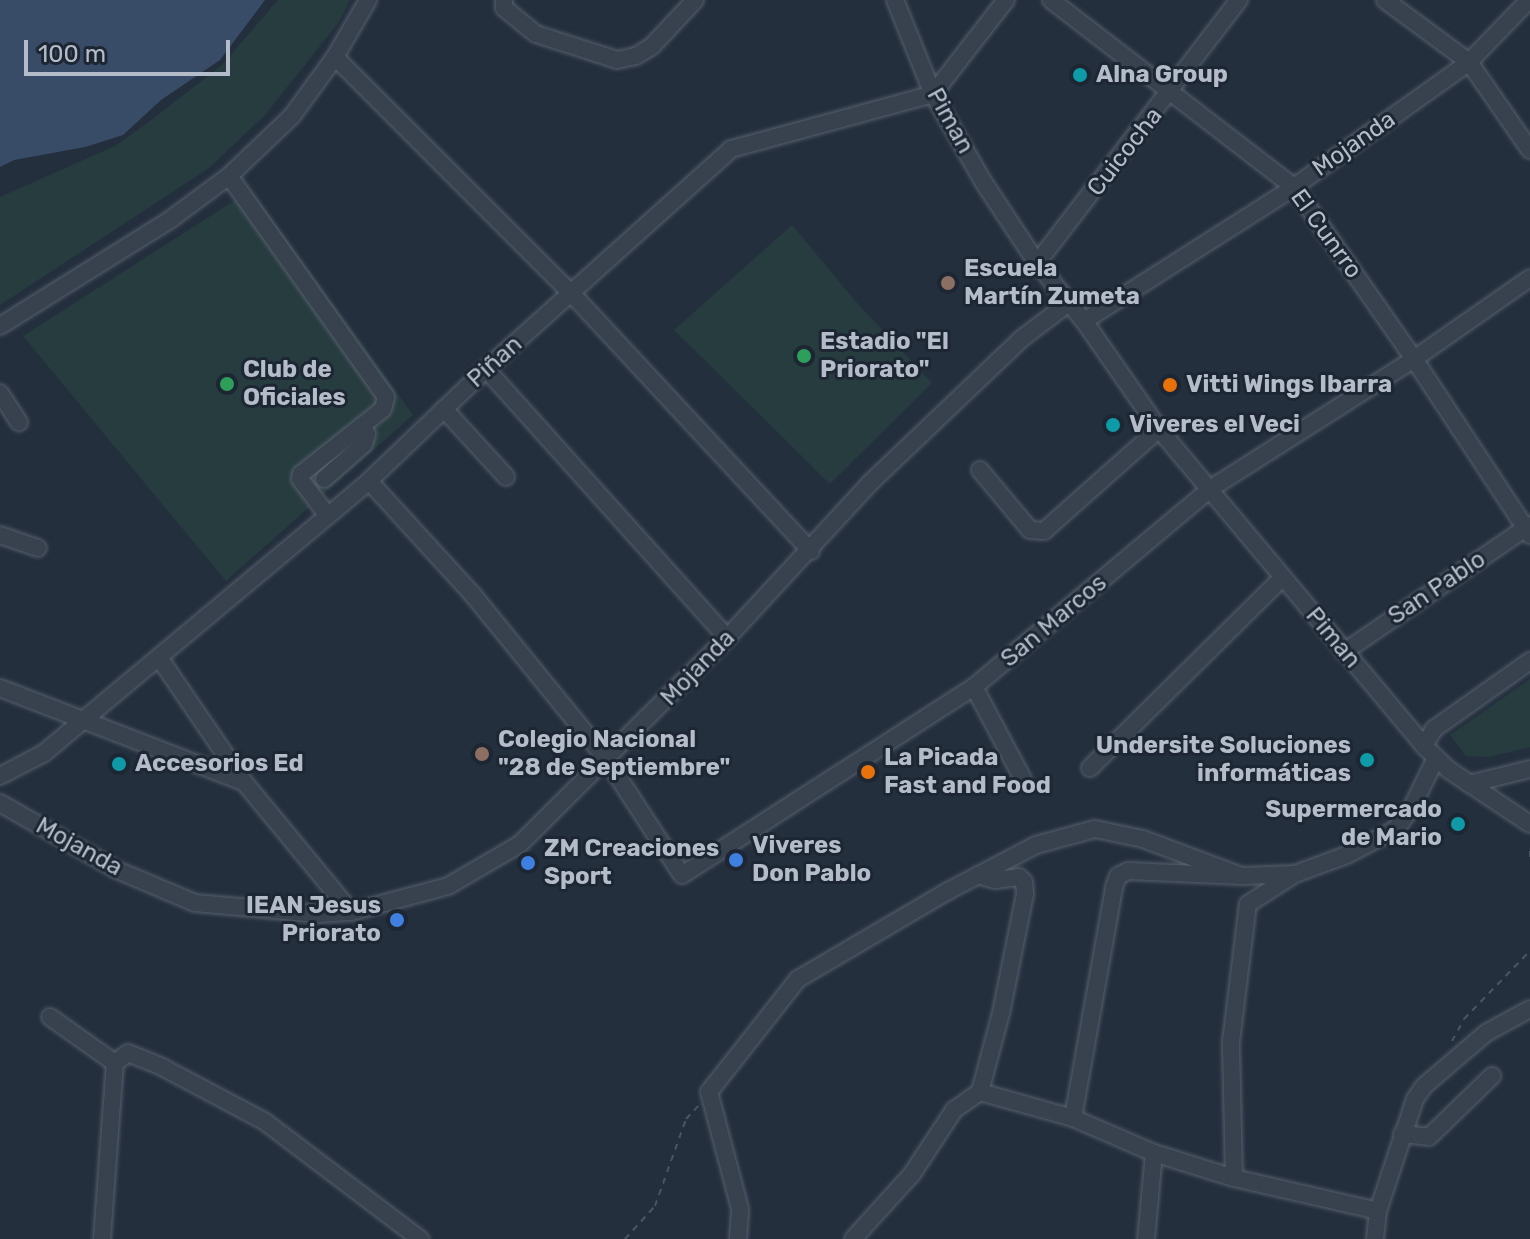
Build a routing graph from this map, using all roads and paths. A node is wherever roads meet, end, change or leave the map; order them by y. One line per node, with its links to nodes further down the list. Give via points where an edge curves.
1 (368, 0): 10 (street)
2 (504, 0): 3 (street, via 504,8 536,34 617,60 652,46)
3 (695, 0)
4 (895, 0): 13 (street, Piman)
5 (1006, 0): 13 (street)
6 (1051, 0): 12 (street, El Cunrro)
7 (1239, 0): 12 (street, Cuicocha)
8 (1385, 0): 11 (street)
9 (1529, 0): 11 (street, Mojanda)
10 (335, 57): 15 (street, via 292,116); 19 (street)
11 (1469, 62): 14 (street); 16 (street, Mojanda)
12 (1173, 91): 16 (street, El Cunrro); 17 (street, Cuicocha)
13 (933, 94): 17 (street, Piman); 19 (street, Piñan, via 731,149)
14 (1530, 150)
15 (229, 176): 22 (street, via 171,219); 28 (street, via 386,397 383,409)
16 (1294, 187): 21 (street, Mojanda); 23 (street, El Cunrro)
17 (1037, 263): 20 (street, Piman)
18 (1530, 278): 23 (street, San Marcos)
19 (572, 294): 24 (street, Piñan); 39 (street)
20 (1070, 302): 21 (street, Piman); 39 (street, Mojanda, via 1021,339 870,483)
21 (1084, 321): 29 (street, Piman)
22 (0, 326)
23 (1414, 359): 34 (street, San Marcos); 36 (street, El Cunrro)
24 (486, 369): 26 (street, Piñan); 41 (street)
25 (0, 393): 27 (street)
26 (444, 409): 31 (street); 33 (street, Piñan)
27 (19, 422)
28 (362, 427): 32 (street, via 367,434 364,444); 35 (street, via 301,474)
29 (1159, 429): 30 (street, via 1044,531 1030,530); 34 (street, Piman)
30 (980, 470)
31 (506, 477)
32 (324, 479)
33 (369, 481): 35 (street, Piñan); 49 (street, via 473,595)
34 (1210, 489): 40 (street, Piman); 45 (street, San Marcos)
35 (328, 516): 43 (street, Piñan)
36 (1528, 529): 42 (street, San Pablo)
37 (0, 535): 38 (street)
38 (38, 548)
39 (811, 551): 41 (street, Mojanda)
40 (1282, 578): 42 (street, Piman); 50 (street)
41 (727, 638): 49 (street, Mojanda)
42 (1344, 652): 48 (street, Piman)
43 (160, 659): 47 (street, Piñan); 54 (street)
44 (1530, 661): 48 (street, via 1434,729)
45 (974, 687): 49 (street, San Marcos, via 682,875); 53 (street)
46 (0, 688): 47 (street)
47 (81, 720): 52 (street, Piñan, via 44,753); 54 (street)
48 (1430, 752): 55 (street, Piman); 60 (street, via 1412,807 1396,829)
49 (607, 760): 63 (street, Mojanda, via 520,844 448,886)
50 (1090, 768)
51 (1530, 769): 55 (street)
52 (0, 776)
53 (1023, 779)
54 (244, 782): 63 (street)
55 (1469, 784): 57 (street, Piman)
56 (0, 803): 63 (street, Mojanda, via 117,870 195,903)
57 (1530, 824)
58 (1530, 851): 59 (path)
59 (1530, 860)
60 (1295, 874): 62 (street); 75 (street, via 1254,899 1247,910 1231,1042)
61 (978, 875): 62 (street, via 1036,845 1095,829 1143,839); 70 (street, via 798,979); 71 (street, via 1019,877 1025,894)
62 (1242, 876): 72 (street, via 1128,871 1118,876)
63 (351, 912)
64 (1530, 951): 67 (path, via 1464,1019)
65 (1530, 1009): 73 (street, via 1486,1033 1424,1086)
66 (50, 1017): 68 (street)
67 (1446, 1051)
68 (115, 1063): 77 (street); 78 (street, via 120,1056 137,1054 264,1121)
69 (1492, 1076): 73 (street, via 1429,1137)
70 (709, 1092): 79 (path, via 686,1119 655,1206); 80 (street, via 740,1209)
71 (980, 1092): 72 (street); 81 (street, via 954,1110 912,1174)
72 (1073, 1118): 74 (street)
73 (1402, 1134): 76 (street)
74 (1154, 1153): 75 (street); 82 (street)
75 (1234, 1178): 76 (street)
76 (1378, 1211): 83 (street)
77 (102, 1239)
78 (420, 1239)
79 (625, 1239)
80 (738, 1239)
81 (853, 1239)
82 (1146, 1239)
83 (1375, 1239)

